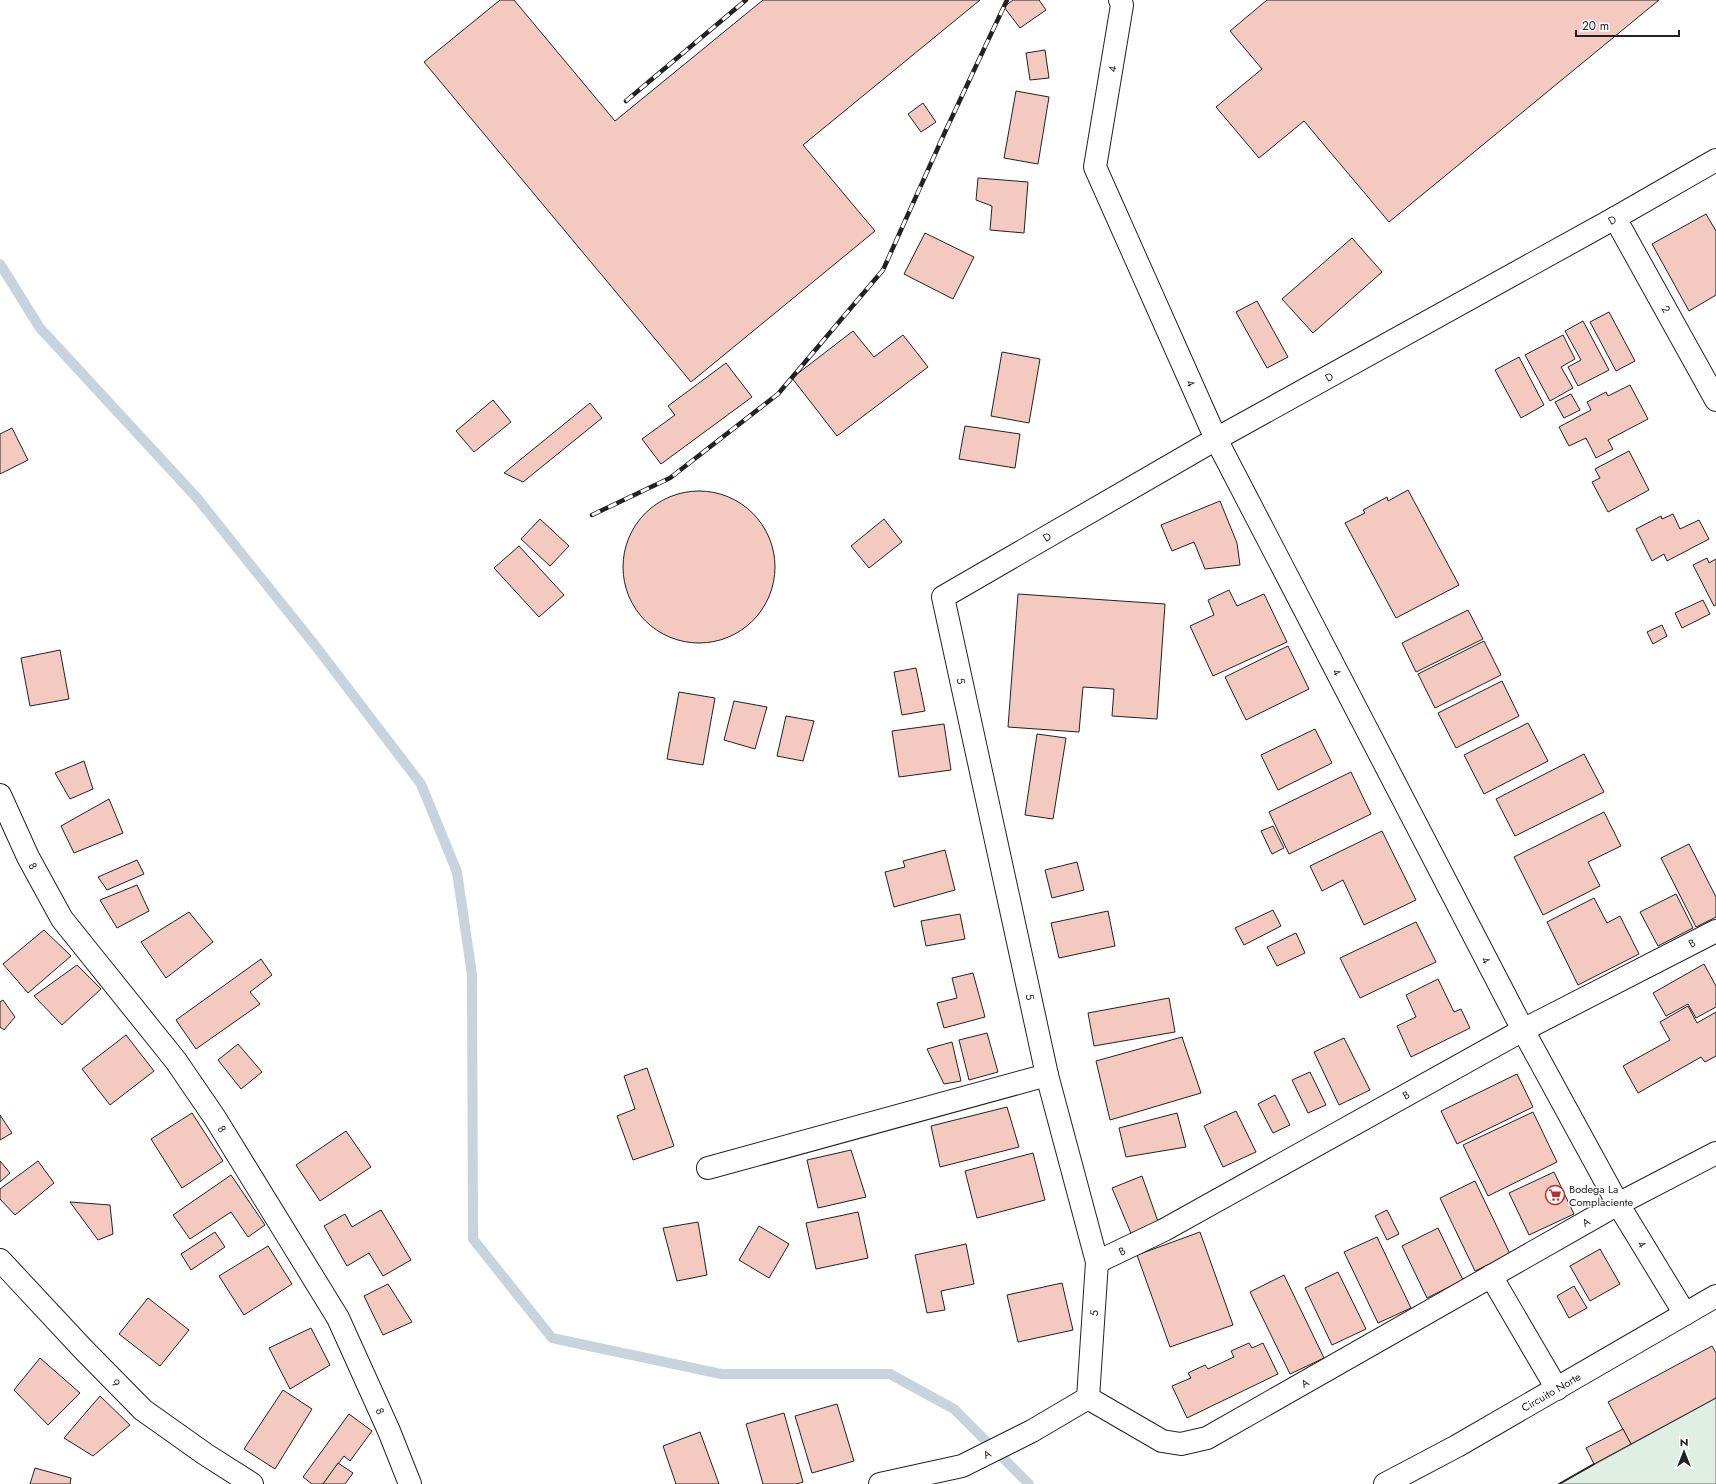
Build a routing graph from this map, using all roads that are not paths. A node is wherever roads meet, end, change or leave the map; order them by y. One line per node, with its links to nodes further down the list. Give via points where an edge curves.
1 (1120, 0): 5 (street, 4, via 1122,5 1095,167)
2 (1716, 160): 3 (street, D)
3 (1615, 218): 4 (street, 2); 5 (street, D)
4 (1716, 400)
5 (1216, 439): 6 (street, D); 9 (street, 4)
6 (943, 597): 10 (street, 5)
7 (0, 795): 22 (street, 8, via 28,857 62,919 176,1061 215,1118 338,1318)
8 (1715, 933): 9 (street, B)
9 (1523, 1030): 13 (street, 4); 15 (street, B, via 1164,1230)
10 (1048, 1075): 12 (street); 15 (street, 5)
11 (1716, 1153): 13 (street, A)
12 (708, 1168)
13 (1618, 1204): 16 (street, A); 18 (street, 4)
14 (0, 1260): 21 (street, 9, via 143,1410)
15 (1098, 1262): 20 (street, 5)
16 (1491, 1276): 19 (street); 20 (street, A, via 1196,1442 1181,1444 1162,1441)
17 (1716, 1296): 18 (street, Circuito Norte)
18 (1685, 1314): 19 (street, Circuito Norte)
19 (1557, 1389): 24 (street, Circuito Norte)
20 (1088, 1398): 23 (street, A, via 1032,1431 962,1466)
21 (252, 1484)
22 (410, 1484)
23 (880, 1484)
24 (1385, 1484)

